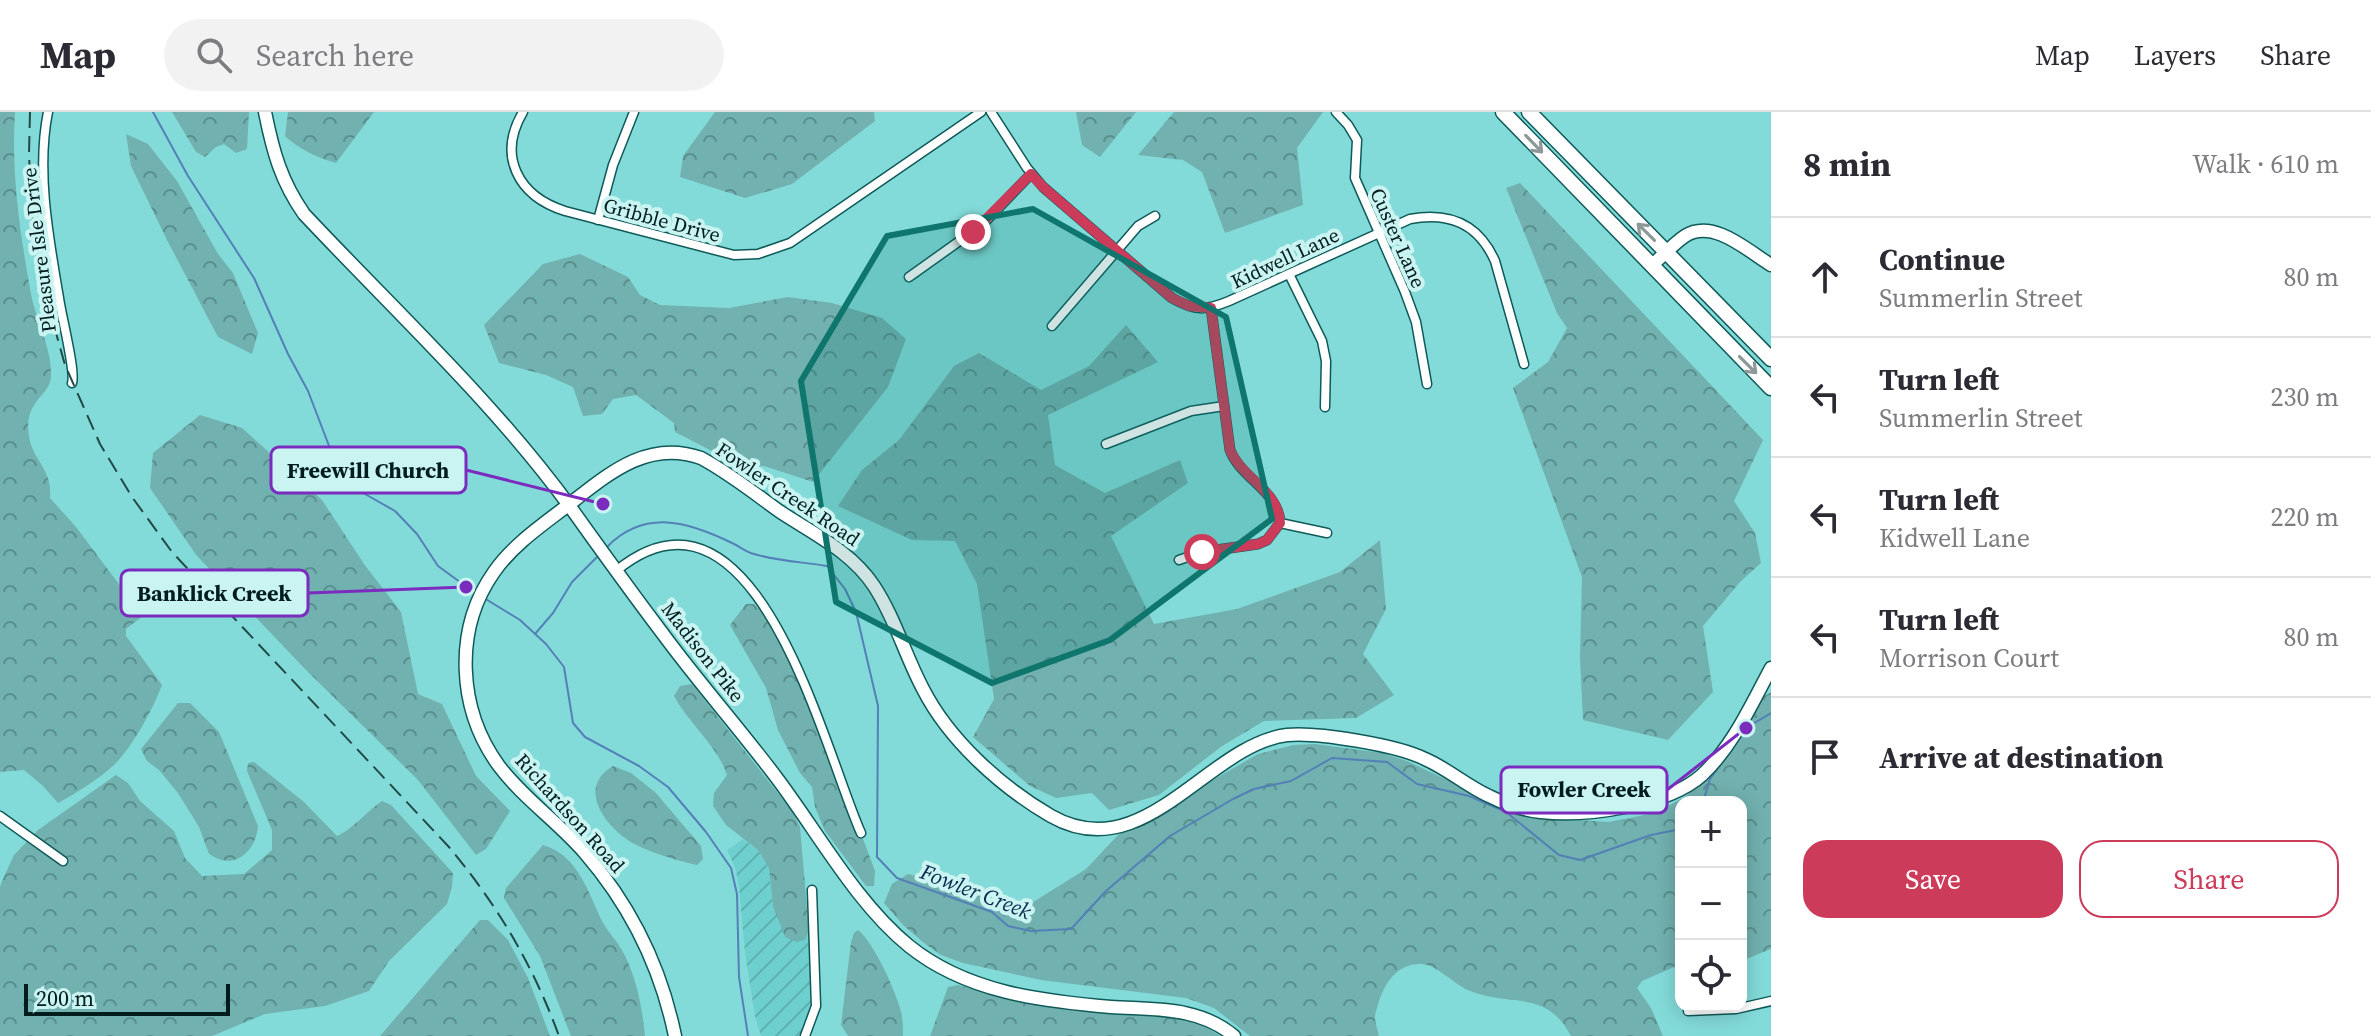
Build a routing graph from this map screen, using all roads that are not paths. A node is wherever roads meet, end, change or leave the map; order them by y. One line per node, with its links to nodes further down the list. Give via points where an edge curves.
1 (48, 112): 24 (street, Pleasure Isle Drive, via 46,192 58,294 75,375)
2 (265, 112): 30 (main road, Madison Pike, via 277,165 304,214 468,385)
3 (523, 112): 12 (street, Gribble Drive, via 512,134 518,177 550,206)
4 (634, 112): 12 (street)
5 (981, 112): 12 (street, Gribble Drive, via 790,243 768,251 721,253)
6 (991, 112): 10 (street)
7 (1336, 112): 13 (street, Custer Lane, via 1357,140 1355,178)
8 (1503, 112): 16 (main road, one-way to 16)
9 (1529, 112): 15 (main road, one-way to 9)
10 (1031, 174): 14 (street); 19 (street, via 982,225)
11 (1155, 216): 14 (street, via 1138,226)
12 (598, 220)
13 (1378, 233): 18 (street, Kidwell Lane); 23 (street, Kidwell Lane, via 1429,216 1459,221 1474,232 1495,261); 25 (street, Custer Lane, via 1416,322)
14 (1117, 251): 20 (street, via 1172,298); 21 (street)
15 (1666, 253): 16 (main road); 17 (main road, via 1687,235 1712,231); 22 (main road)
16 (1652, 265): 26 (main road, one-way to 26)
17 (1771, 265)
18 (1289, 274): 20 (street, Kidwell Lane); 28 (street, via 1322,341)
19 (909, 277)
20 (1211, 308): 27 (street)
21 (1052, 326)
22 (1771, 359)
23 (1524, 364)
24 (72, 383)
25 (1427, 384)
26 (1771, 388)
27 (1224, 406): 29 (street, via 1191,411); 31 (street, via 1233,457 1277,505)
28 (1325, 407)
29 (1106, 444)
30 (568, 505): 34 (main road, Madison Pike); 35 (main road, Fowler Creek Road, via 623,464 651,454 682,453 710,463 857,565 889,612 931,704 960,741 1035,806 1089,828 1119,826 1150,813 1237,755 1286,735 1325,736 1408,752 1492,797 1530,810 1569,813 1632,805 1677,791 1701,775 1723,752); 42 (main road, Richardson Road, via 524,540 487,583 472,621 466,685 478,730 502,769 584,852 615,892 651,957)
31 (1280, 523): 32 (street); 33 (street, via 1258,544)
32 (1327, 533)
33 (1179, 560)
34 (612, 566): 37 (street, via 643,552 690,547 719,558 742,576 794,661); 44 (main road, Madison Pike, via 870,907 915,951 957,976 1000,991 1088,1005 1189,1012)
35 (1771, 668)
36 (0, 816): 38 (street)
37 (861, 833)
38 (63, 861)
39 (812, 890): 43 (street, via 817,993)
40 (1771, 1001): 41 (street)
41 (1747, 1006)
42 (675, 1036)
43 (805, 1036)
44 (1234, 1036)

